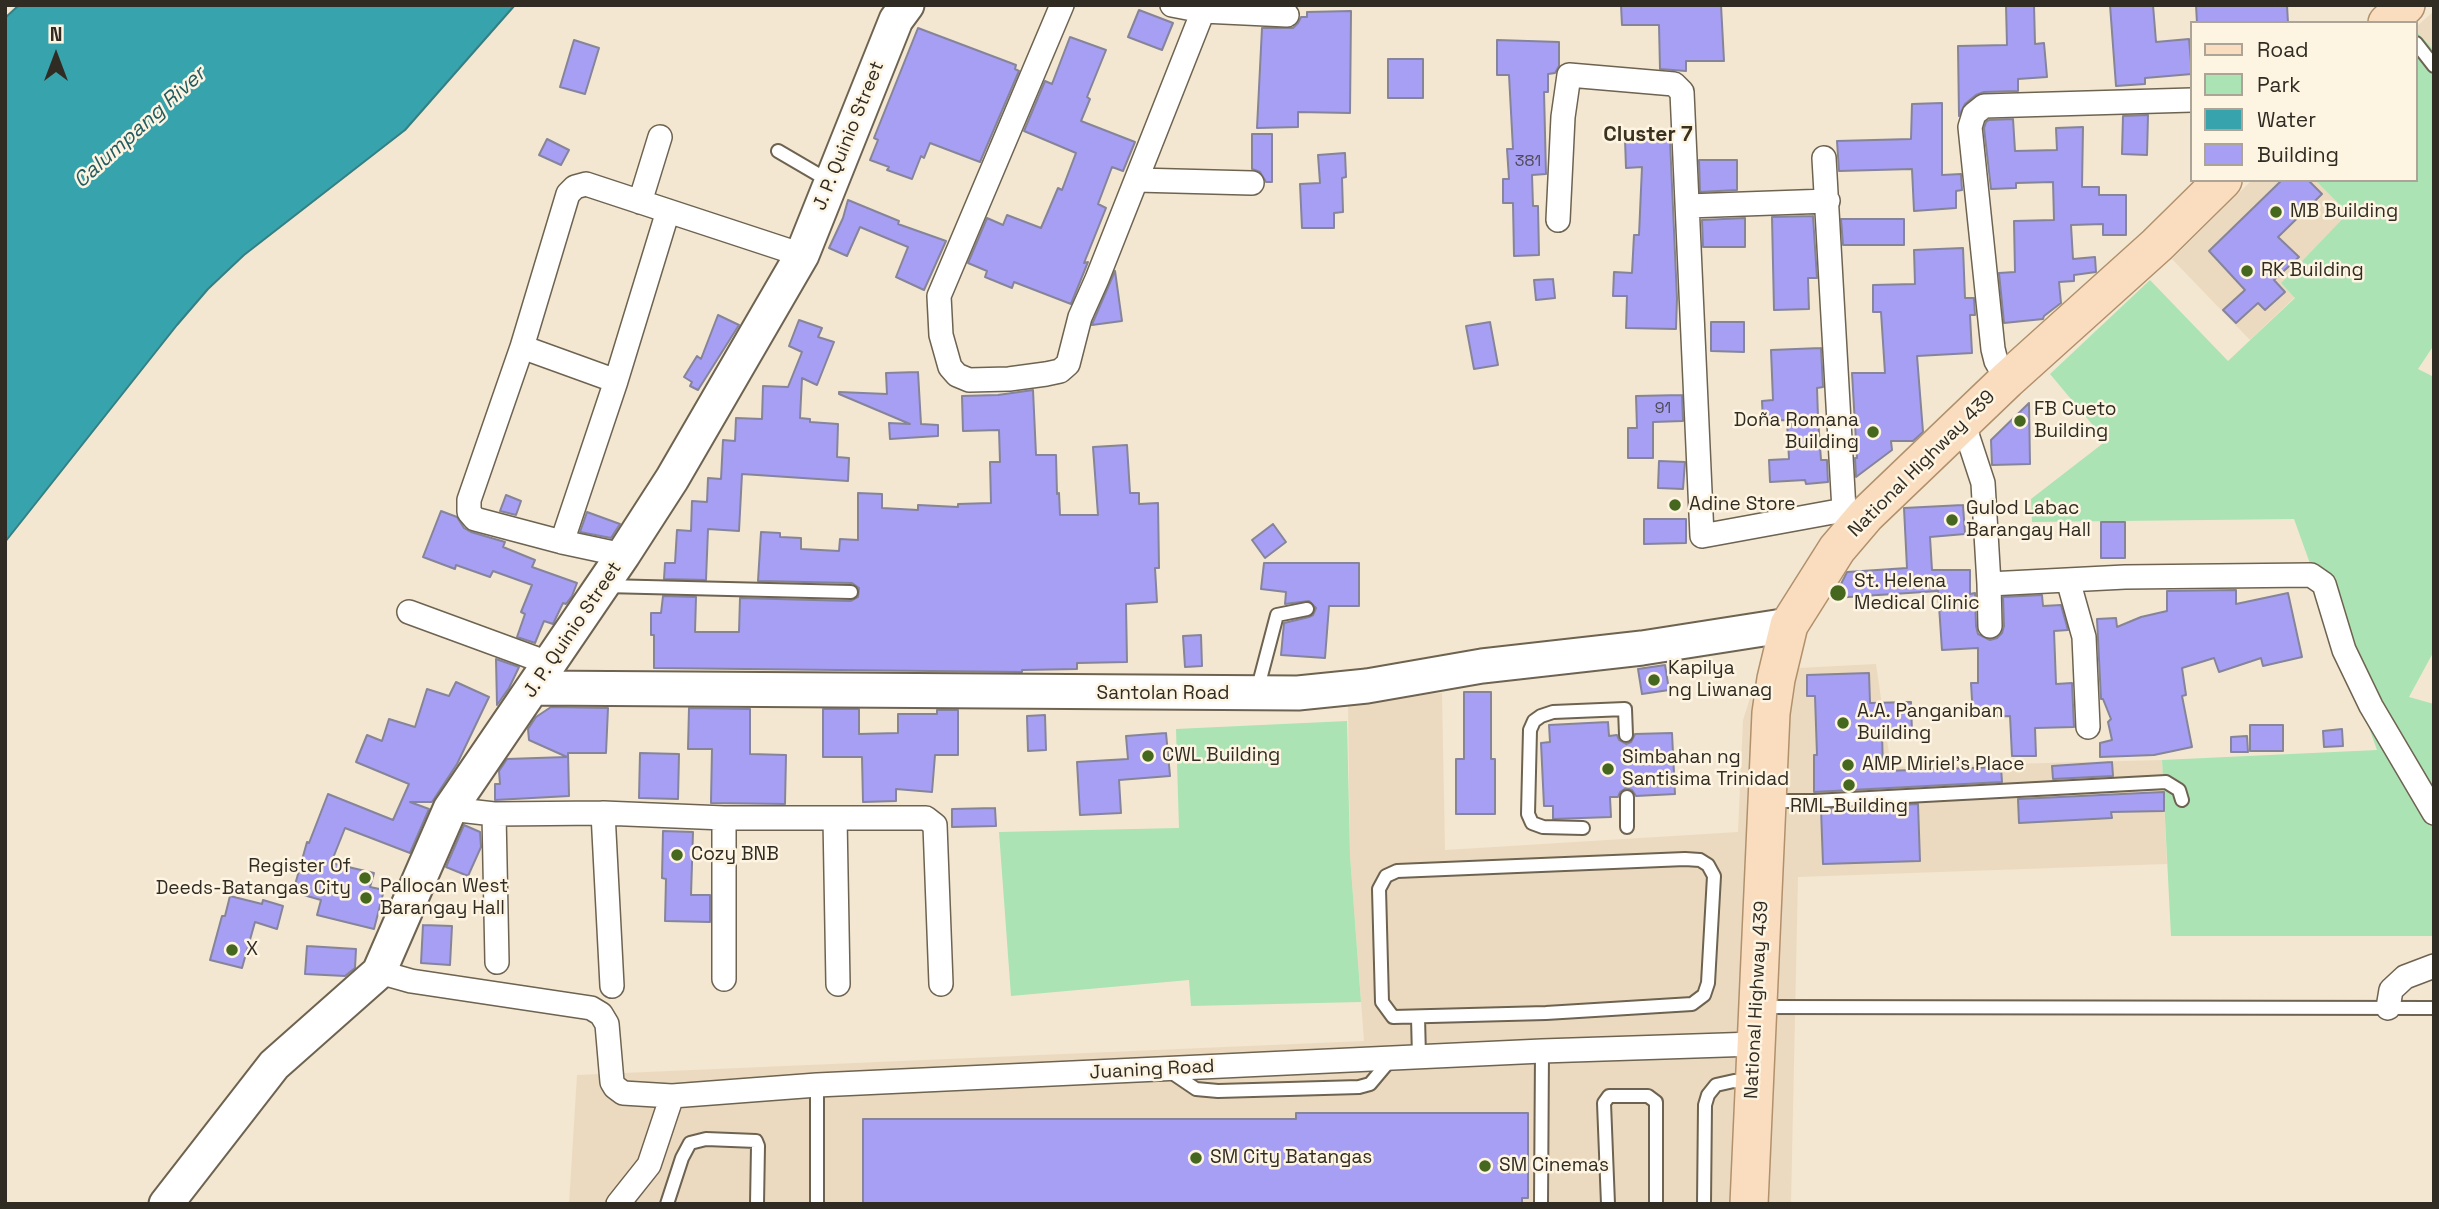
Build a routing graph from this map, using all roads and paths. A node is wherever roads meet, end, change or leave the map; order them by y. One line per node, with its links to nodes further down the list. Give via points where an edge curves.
1 (907, 5): 13 (street, J. P. Quinio Street, via 896,20)
2 (1062, 5): 12 (street, via 939,296 941,335 950,367 957,375 969,380 1009,379 1046,374 1068,364 1080,317)
3 (1172, 5): 4 (street)
4 (1203, 11): 5 (street); 12 (street)
5 (1287, 15)
6 (2418, 45): 7 (lane)
7 (2434, 66)
8 (2190, 100): 24 (street, via 1984,106 1974,114 1970,127 1993,349)
9 (660, 137): 17 (street)
10 (778, 151): 13 (lane)
11 (1824, 158): 16 (street)
12 (1137, 180): 15 (street)
13 (831, 182): 21 (street, J. P. Quinio Street)
14 (2221, 182): 24 (main road, National Highway 439)
15 (1252, 183)
16 (1828, 201): 18 (street); 26 (street)
17 (640, 202): 19 (street); 22 (street, via 586,184 568,194)
18 (1688, 206): 20 (street, via 1682,92 1674,84 1569,75); 26 (street, via 1702,536)
19 (668, 211): 21 (street); 23 (street)
20 (1558, 220)
21 (802, 255): 28 (street, J. P. Quinio Street)
22 (522, 348): 23 (street); 27 (street, via 469,499 469,512 475,519)
23 (616, 380): 27 (street)
24 (2007, 380): 25 (main road, National Highway 439)
25 (1963, 422): 26 (main road, National Highway 439); 30 (street, via 1983,483)
26 (1855, 512): 35 (main road, National Highway 439)
27 (562, 542): 28 (street)
28 (623, 555): 31 (street, J. P. Quinio Street)
29 (2068, 580): 30 (street); 39 (street, via 2084,637); 46 (street, via 2302,574 2318,579 2324,584 2344,650 2371,705)
30 (1989, 584): 36 (street)
31 (601, 586): 32 (lane); 37 (street, J. P. Quinio Street)
32 (851, 592)
33 (1307, 609): 38 (lane, via 1277,615)
34 (409, 612): 37 (street)
35 (1789, 625): 38 (street, Santolan Road, via 1367,686); 43 (main road, National Highway 439, via 1771,713)
36 (1990, 626)
37 (540, 676): 38 (street, Santolan Road); 44 (street, J. P. Quinio Street)
38 (1256, 694)
39 (2088, 727)
40 (1626, 735): 51 (lane, via 1625,709 1553,712 1534,721 1528,814 1532,823)
41 (1627, 797): 50 (lane)
42 (2182, 800): 43 (lane, via 2179,790 2166,782)
43 (1767, 801): 59 (main road, National Highway 439)
44 (450, 809): 47 (street); 54 (street, J. P. Quinio Street)
45 (603, 813): 47 (street); 48 (street); 58 (street)
46 (2434, 813)
47 (494, 814): 52 (street)
48 (724, 818): 49 (street); 55 (street)
49 (835, 818): 56 (street); 57 (street, via 926,818 935,825)
50 (1627, 827)
51 (1583, 828)
52 (497, 962)
53 (2434, 966): 60 (street, via 2405,977 2391,990)
54 (379, 972): 68 (street, Juaning Road, via 411,981 591,1008 607,1024 615,1087 623,1093); 69 (street, J. P. Quinio Street, via 274,1065)
55 (724, 979)
56 (838, 984)
57 (941, 984)
58 (612, 986)
59 (1757, 1007): 60 (lane); 63 (main road, National Highway 439)
60 (2388, 1008): 61 (lane)
61 (2434, 1008)
62 (1418, 1017): 62 (lane, via 1393,1017 1382,1003 1379,889 1386,876 1397,871 1685,859 1700,860 1714,876 1708,983 1704,995 1692,1003); 65 (lane)
63 (1755, 1044): 64 (street, Juaning Road); 66 (main road, National Highway 439)
64 (1542, 1051): 65 (street, Juaning Road); 74 (lane)
65 (1419, 1058): 67 (street, Juaning Road)
66 (1754, 1082): 77 (lane, via 1716,1085 1708,1094); 78 (main road, National Highway 439)
67 (817, 1085): 68 (street, Juaning Road); 73 (lane)
68 (672, 1096): 70 (street, via 649,1165)
69 (166, 1204)
70 (618, 1204)
71 (667, 1204): 72 (lane, via 690,1143 706,1139 756,1141)
72 (757, 1204)
73 (817, 1204)
74 (1541, 1204)
75 (1608, 1204): 76 (lane, via 1604,1103 1609,1096 1648,1096 1656,1102)
76 (1656, 1204)
77 (1704, 1204)
78 (1749, 1204)

